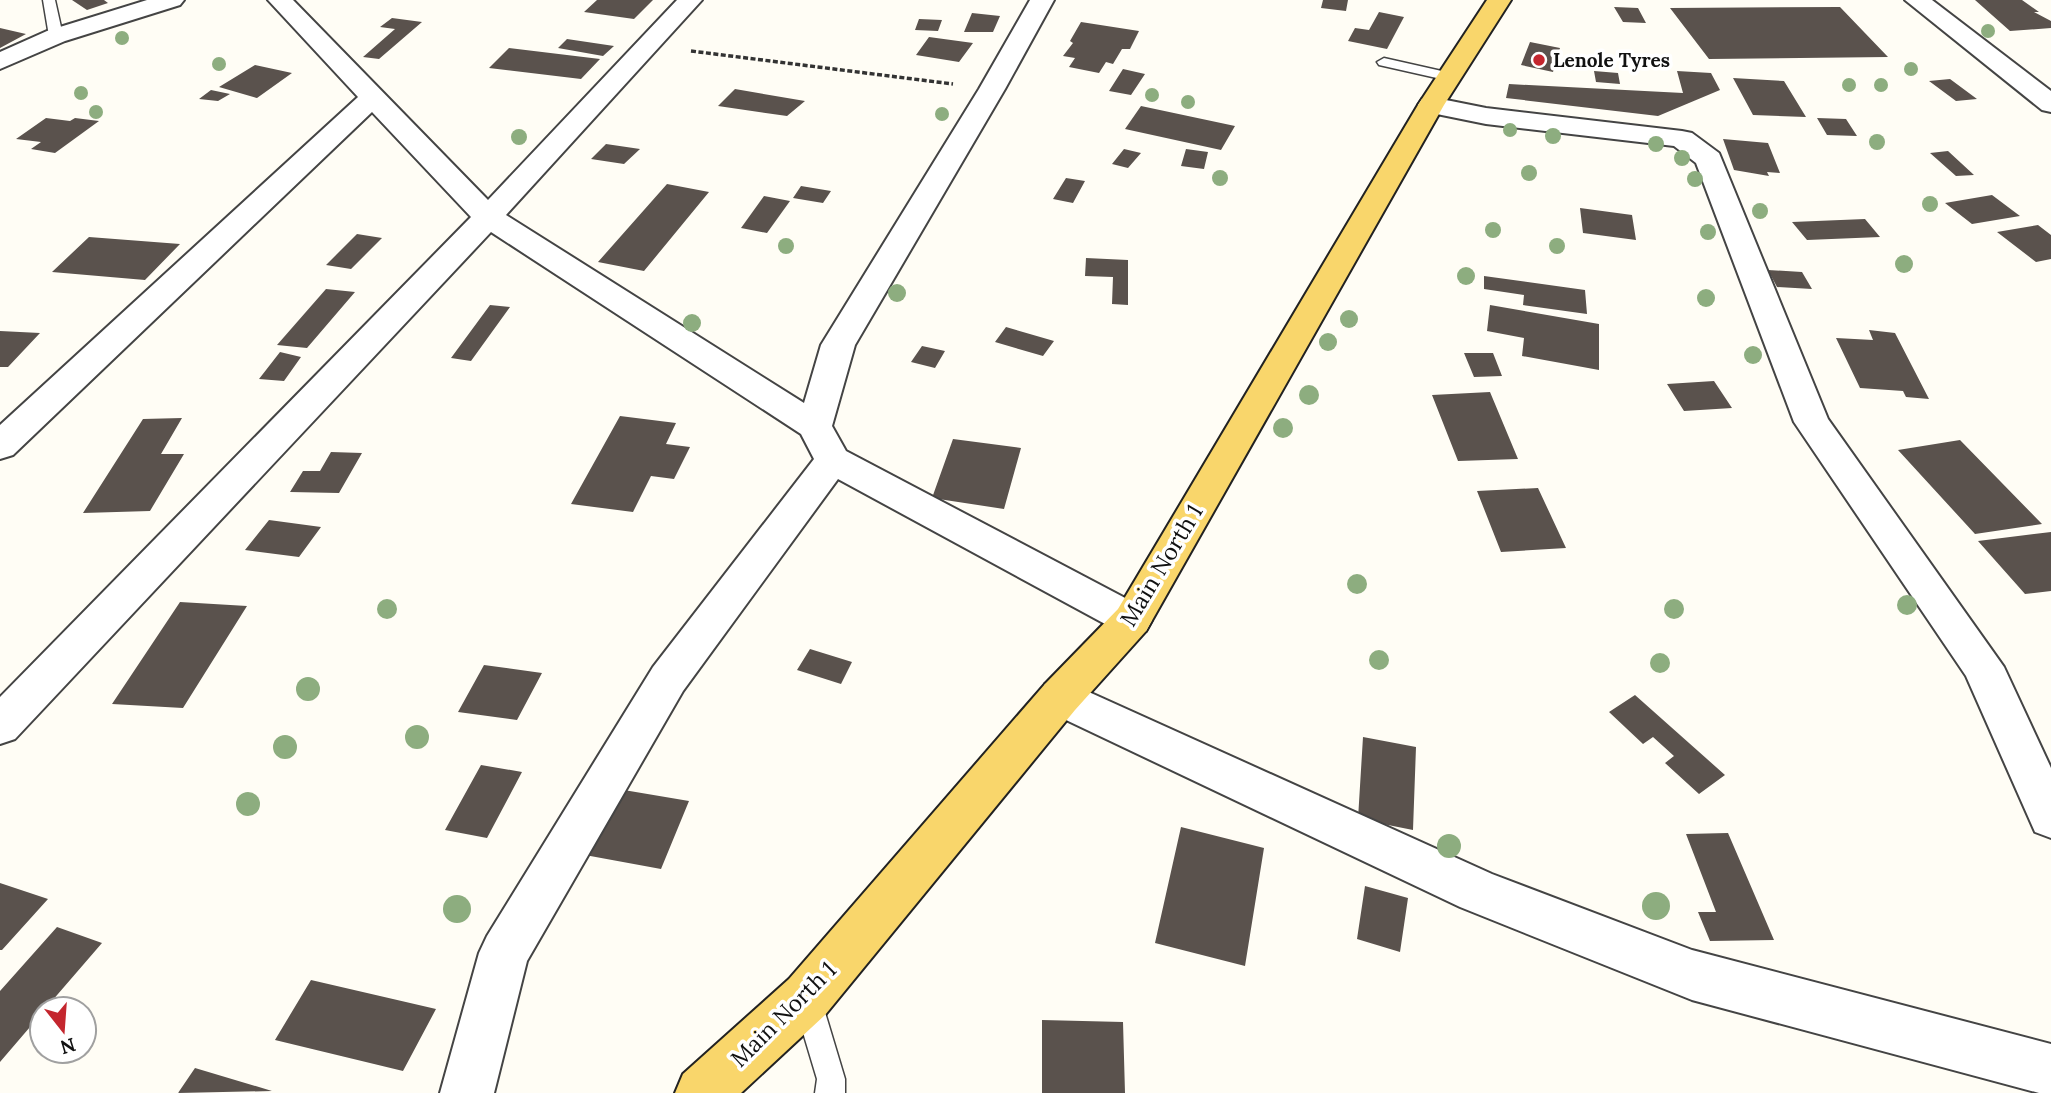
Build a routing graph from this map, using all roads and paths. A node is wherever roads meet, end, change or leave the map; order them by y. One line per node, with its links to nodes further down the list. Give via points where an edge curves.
1 (50, 0): 8 (lane)
2 (172, 0): 8 (street)
3 (280, 0): 14 (street)
4 (690, 0): 9 (street)
5 (1042, 0): 12 (street)
6 (1499, 0): 13 (main road, Main North 1)
7 (1917, 0): 15 (street)
8 (56, 36): 10 (street)
9 (647, 45): 12 (path); 16 (street)
10 (0, 61)
11 (1384, 62): 13 (lane)
12 (992, 89): 17 (street, via 838,345)
13 (1440, 91): 19 (main road, Main North 1); 22 (street, via 1486,116 1682,139 1709,159 1812,422 1983,667)
14 (374, 96): 16 (street); 18 (street)
15 (2051, 104)
16 (488, 217): 17 (street); 21 (street)
17 (824, 443): 19 (street); 25 (street, via 668,679 504,953)
18 (0, 446)
19 (1132, 620): 20 (main road, Main North 1)
20 (1060, 697): 23 (main road, Main North 1); 24 (street, via 1477,891 1692,975)
21 (0, 726)
22 (2049, 808)
23 (807, 997): 26 (main road, Main North 1); 27 (lane, via 831,1079)
24 (2051, 1070)
25 (467, 1093)
26 (702, 1093)
27 (830, 1093)

